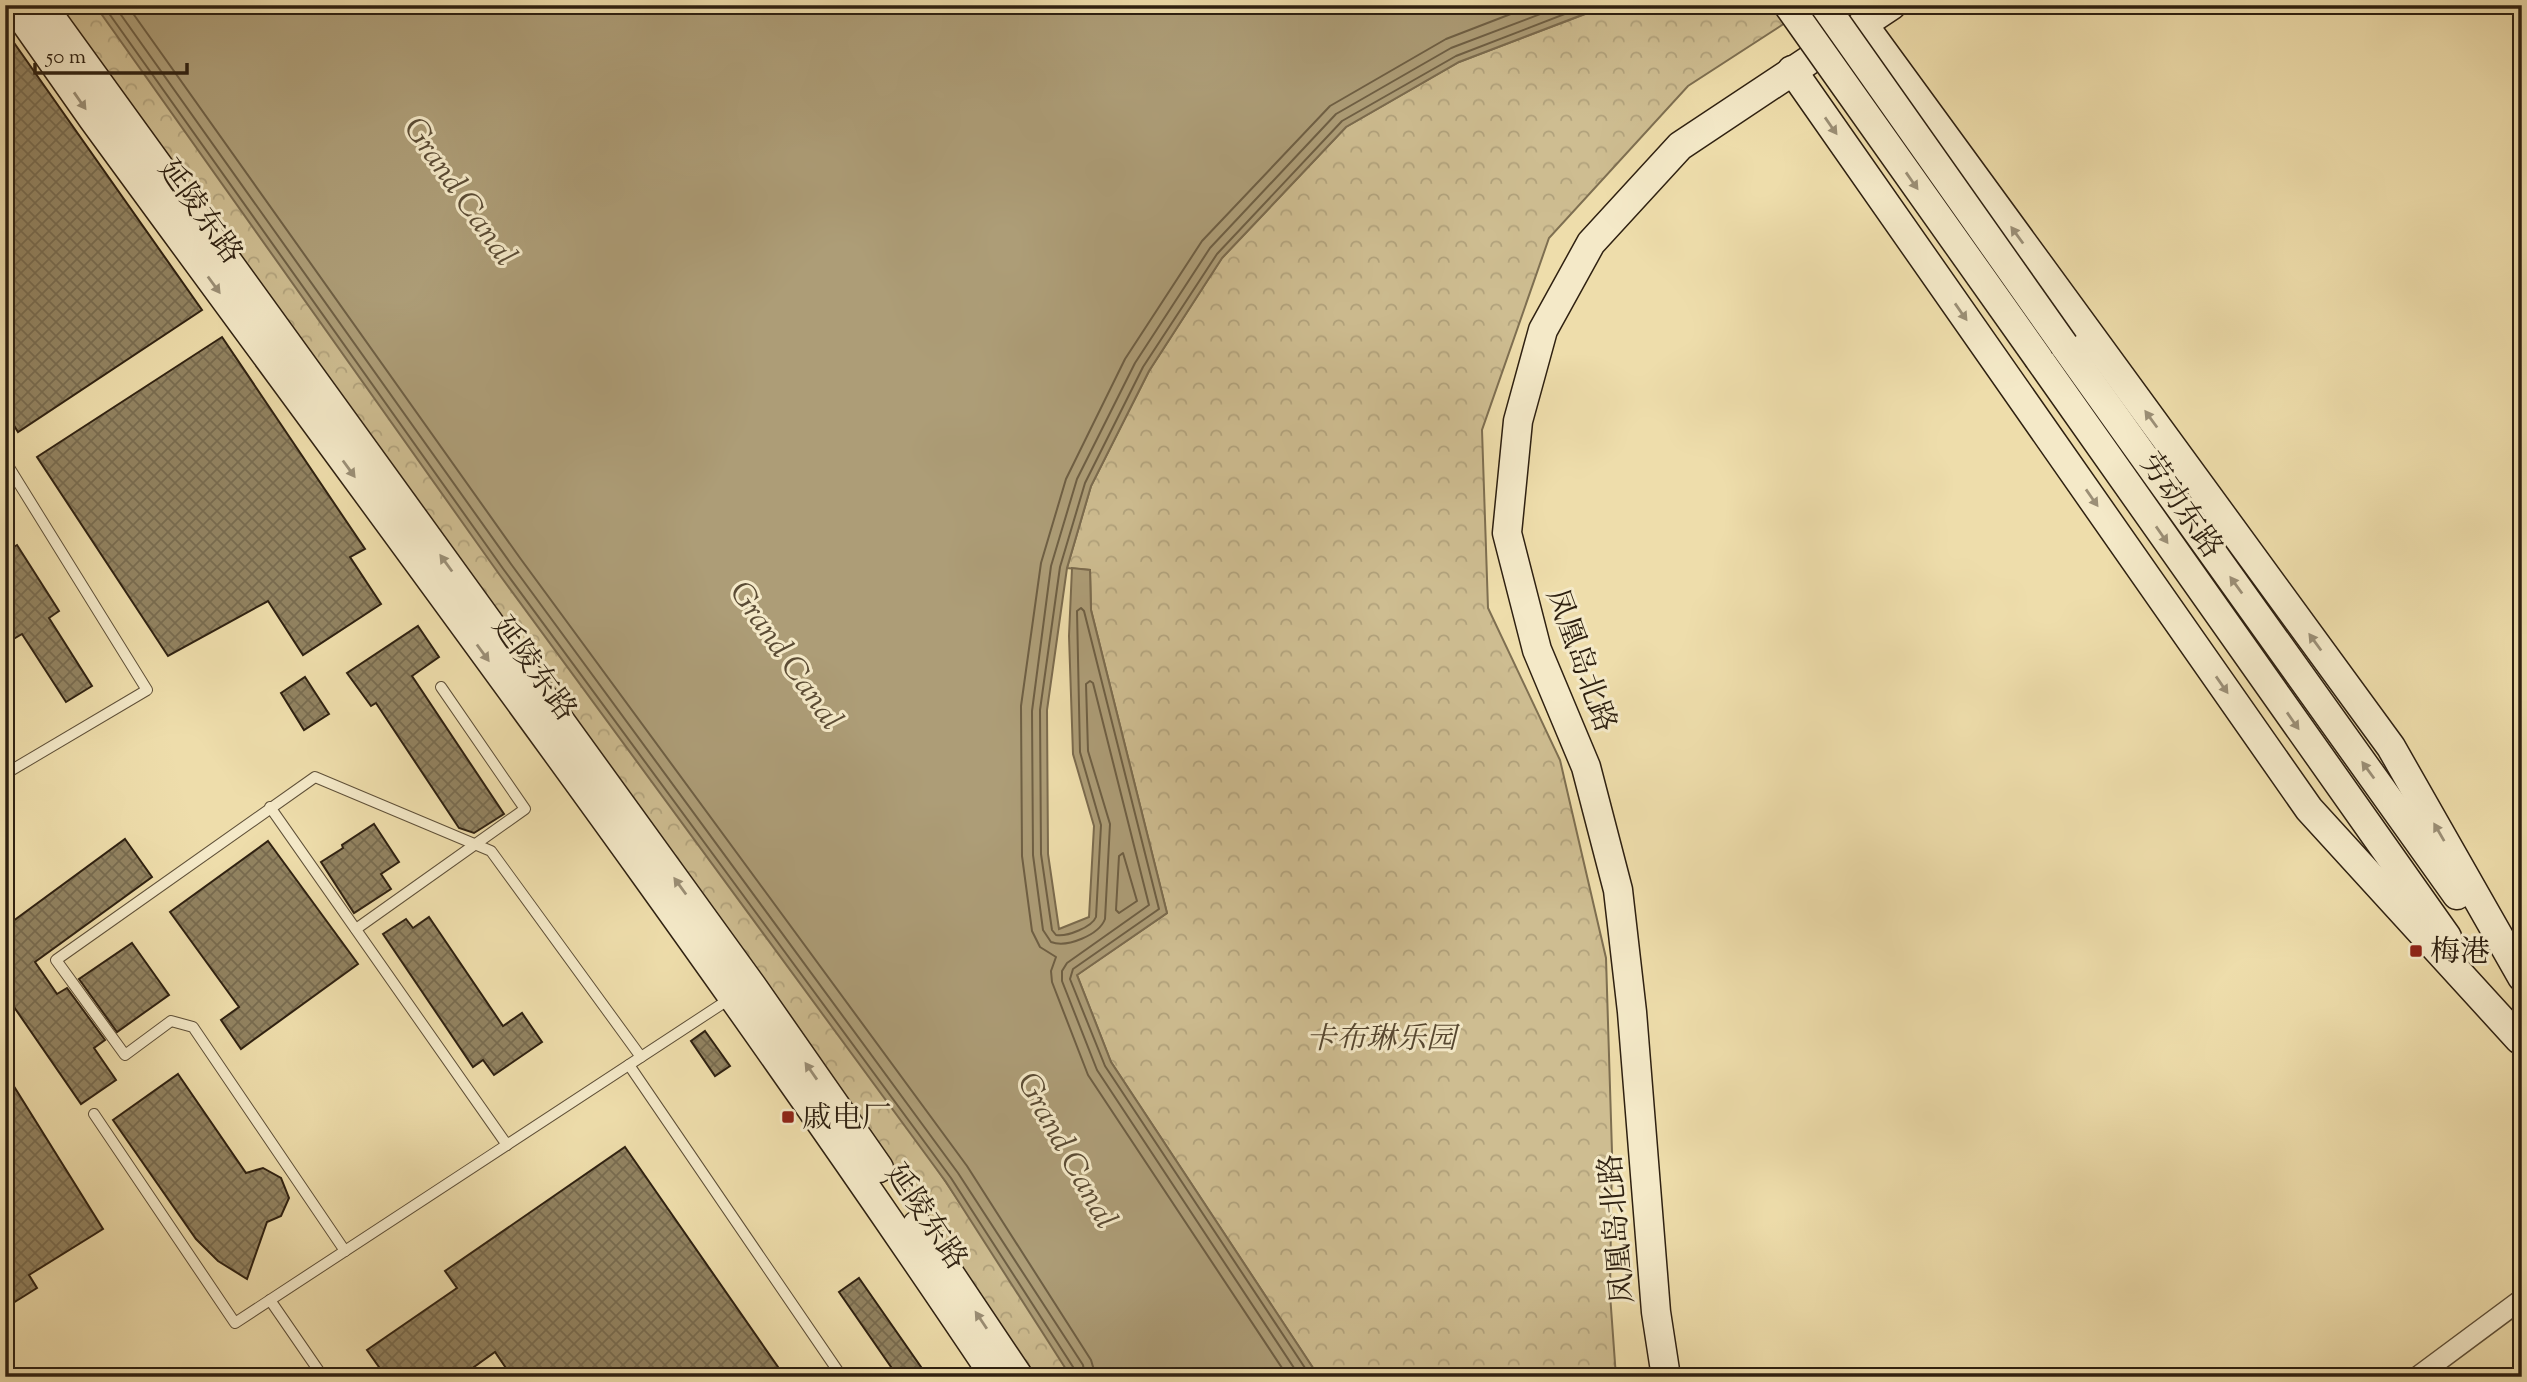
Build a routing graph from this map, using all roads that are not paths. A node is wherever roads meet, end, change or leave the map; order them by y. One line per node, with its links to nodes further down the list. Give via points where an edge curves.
1 (13, 5): 16 (main road, 延陵东路, one-way to 16)
2 (42, 5): 28 (main road, 延陵东路, one-way to 2, via 744,974)
3 (1788, 5): 17 (main road, 劳动东路, one-way to 17, bridge)
4 (1824, 5): 15 (main road, 劳动东路, one-way to 4, bridge)
5 (1892, 5): 6 (main road, 凤凰岛北路)
6 (1863, 24): 7 (main road, 凤凰岛北路); 14 (main road, one-way to 6, via 2391,747)
7 (1792, 70): 17 (main road, one-way to 17, via 2309,809); 29 (main road, 凤凰岛北路, via 1680,146 1591,243 1543,330 1518,421 1507,533 1537,650 1586,767 1618,890 1656,1312)
8 (5, 461): 10 (lane, via 147,690)
9 (441, 687): 12 (lane, via 525,809)
10 (5, 774)
11 (270, 807): 12 (lane, via 315,777); 13 (lane); 22 (lane, via 56,960 125,1055 172,1021 192,1027)
12 (475, 844): 13 (lane); 18 (lane, via 491,851)
13 (356, 929): 21 (lane)
14 (2522, 977)
15 (2522, 985)
16 (734, 996): 18 (lane); 27 (main road, 延陵东路)
17 (2520, 1041)
18 (641, 1057): 19 (lane)
19 (629, 1065): 21 (lane); 26 (lane)
20 (94, 1114): 24 (lane, via 235,1323)
21 (507, 1145): 22 (lane)
22 (345, 1251): 24 (lane)
23 (2522, 1299): 30 (street)
24 (270, 1300): 25 (lane)
25 (323, 1377)
26 (842, 1377)
27 (995, 1377)
28 (1019, 1377)
29 (1666, 1377)
30 (2417, 1377)

